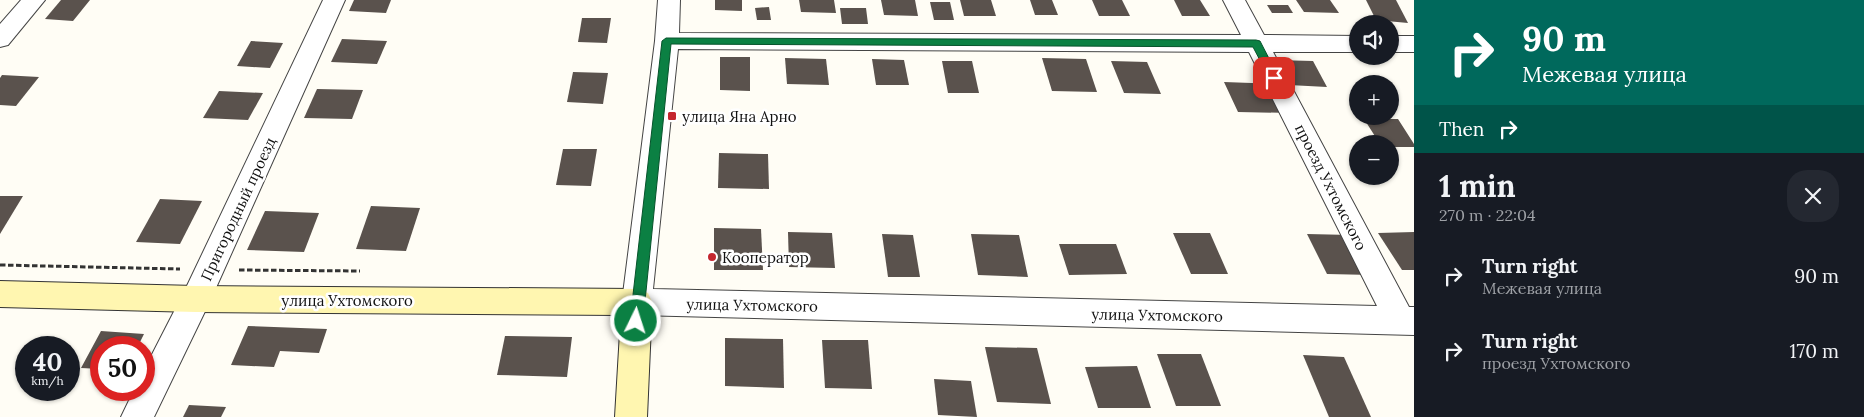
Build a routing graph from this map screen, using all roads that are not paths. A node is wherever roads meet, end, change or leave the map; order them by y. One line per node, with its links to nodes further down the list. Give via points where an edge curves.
1 (34, 0): 5 (street)
2 (334, 0): 12 (street, Пригородный проезд)
3 (669, 0): 6 (street)
4 (1234, 0): 7 (street, проезд Ухтомского)
5 (0, 39)
6 (666, 41): 7 (street); 13 (street)
7 (1256, 44): 8 (street); 14 (street, проезд Ухтомского)
8 (1349, 44)
9 (1399, 44): 10 (street)
10 (1414, 44)
11 (0, 294): 12 (main road, улица Ухтомского)
12 (196, 299): 13 (main road, улица Ухтомского); 15 (street, Пригородный проезд)
13 (638, 302): 14 (street, улица Ухтомского); 16 (main road)
14 (1407, 321)
15 (137, 417)
16 (631, 417)

